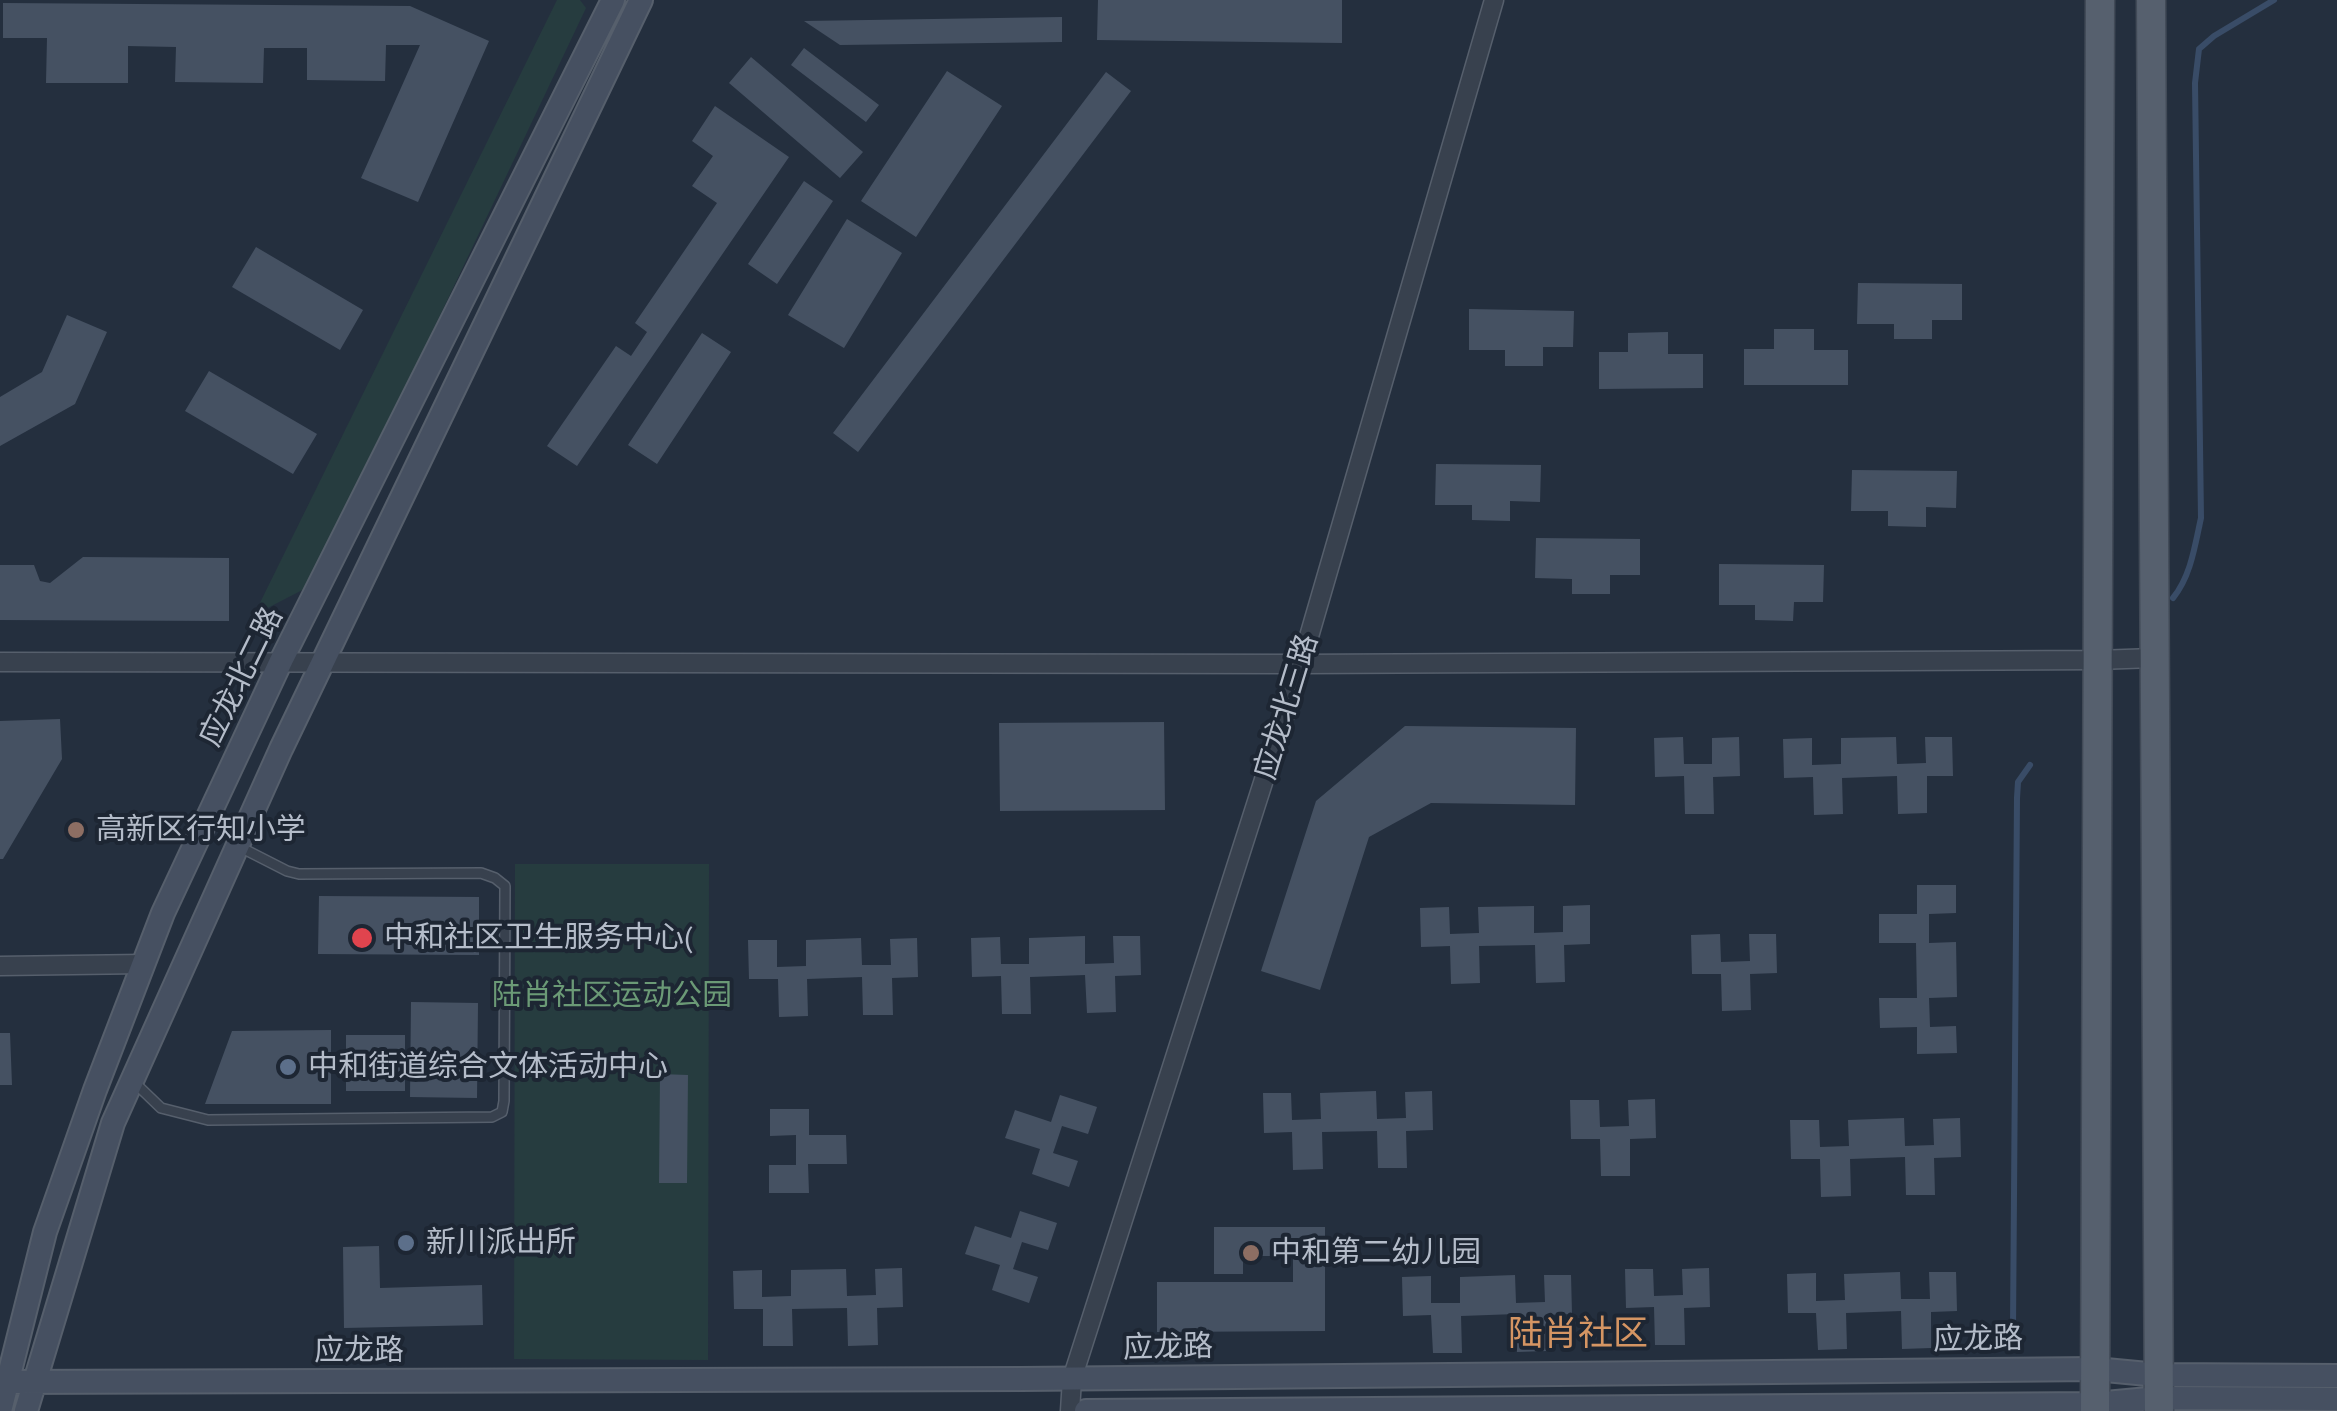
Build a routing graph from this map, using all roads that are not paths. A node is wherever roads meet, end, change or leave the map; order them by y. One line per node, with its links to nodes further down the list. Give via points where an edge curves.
1 (613, 0): 8 (street, 应龙北二路)
2 (641, 0): 9 (street)
3 (1494, 0): 11 (street, 应龙北三路)
4 (2100, 0): 7 (main road)
5 (2151, 0): 6 (main road)
6 (2154, 658): 7 (street); 21 (main road)
7 (2097, 660): 11 (street); 16 (main road)
8 (282, 661): 9 (street); 10 (street); 13 (street, 应龙北二路)
9 (323, 661): 11 (street); 12 (street)
10 (0, 662)
11 (1301, 664): 18 (street, 应龙北三路)
12 (237, 845): 15 (street); 15 (lane, via 299,874 481,873 505,886 502,1112 208,1120 162,1108)
13 (144, 964): 14 (street); 19 (street, 应龙北二路, via 45,1232)
14 (0, 966)
15 (132, 1080): 20 (street, via 112,1123)
16 (2095, 1369): 18 (street, 应龙路); 21 (street, 应龙路); 23 (main road)
17 (2337, 1376): 21 (street, 应龙路)
18 (1072, 1379): 20 (street, 应龙路); 26 (street, 应龙北三路)
19 (3, 1382): 20 (street, 应龙路); 24 (street, 应龙北二路)
20 (34, 1382): 25 (street)
21 (2158, 1395): 22 (street, 应龙路); 23 (street, 应龙路)
22 (2337, 1400)
23 (2095, 1408): 27 (street, 应龙路)
24 (0, 1411)
25 (26, 1411)
26 (1070, 1411)
27 (1086, 1411)

